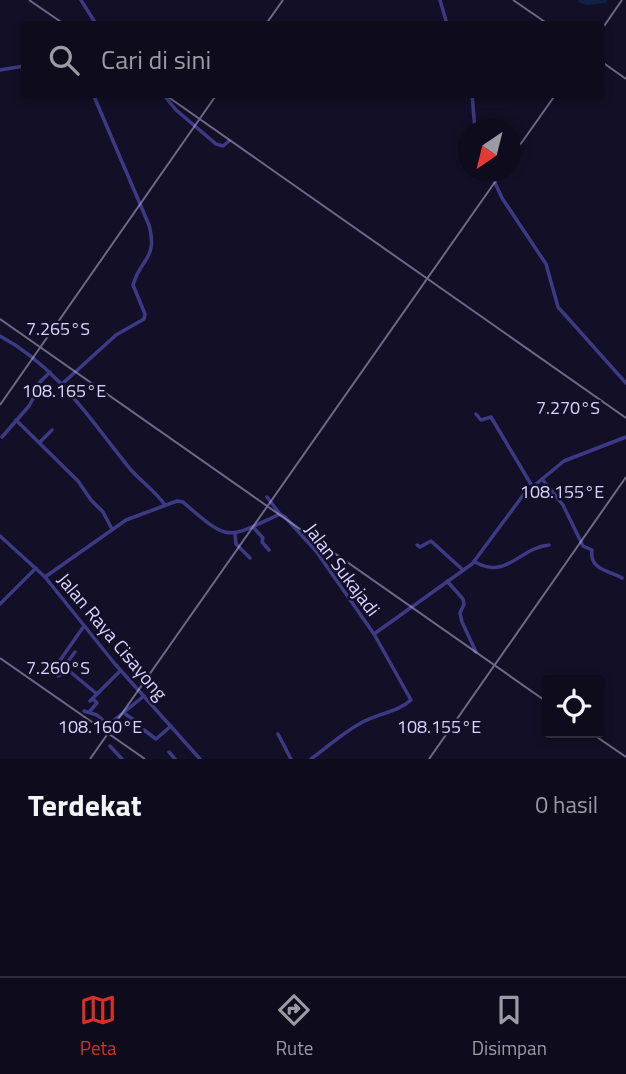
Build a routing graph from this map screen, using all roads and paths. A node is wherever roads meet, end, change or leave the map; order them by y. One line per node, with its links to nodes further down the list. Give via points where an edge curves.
1 (80, 0): 3 (street)
2 (440, 0): 4 (street)
3 (94, 21)
4 (446, 21)
5 (21, 67): 6 (street)
6 (0, 71)
7 (95, 98): 16 (street, via 153,238 151,253 133,285 145,314)
8 (166, 98): 11 (street, via 216,145)
9 (472, 98): 10 (street)
10 (474, 119)
11 (229, 141)
12 (495, 182): 15 (street, via 546,264 558,307)
13 (0, 336): 14 (street)
14 (50, 372): 16 (street); 18 (street)
15 (626, 383)
16 (62, 384): 26 (street)
17 (476, 414): 24 (street, via 481,420 492,417)
18 (16, 420): 20 (street); 22 (street)
19 (51, 430): 22 (street)
20 (2, 437)
21 (626, 437): 23 (street, Jalan Sukajadi, via 577,454)
22 (40, 442): 29 (street, via 78,481)
23 (542, 478): 24 (street, Jalan Sukajadi); 40 (street, via 563,505 583,546 592,550 596,565)
24 (533, 486): 36 (street, Jalan Sukajadi)
25 (267, 497): 27 (street)
26 (164, 505): 29 (street); 30 (street, via 183,502 221,532)
27 (280, 514): 28 (street, Jalan Sukajadi); 44 (street, Jalan Sukajadi, via 316,551)
28 (253, 527): 30 (street, Jalan Sukajadi); 34 (street)
29 (112, 529): 39 (street)
30 (235, 534): 35 (street, via 236,544)
31 (0, 536): 37 (street, Jalan Raya Cisayong)
32 (417, 545): 38 (street, via 430,541)
33 (549, 545): 36 (street, via 537,546 498,568)
34 (269, 550)
35 (250, 558)
36 (474, 561): 38 (street, Jalan Sukajadi)
37 (36, 568): 39 (street, Jalan Raya Cisayong); 42 (street)
38 (463, 570): 41 (street, Jalan Sukajadi)
39 (45, 577): 43 (street, Jalan Raya Cisayong)
40 (622, 578)
41 (447, 581): 44 (street, Jalan Sukajadi); 46 (street, via 463,600 460,614)
42 (0, 604)
43 (84, 626): 47 (street, via 54,669 58,676); 48 (street, Jalan Raya Cisayong)
44 (374, 634): 65 (street, via 411,700 362,722)
45 (75, 652): 47 (street)
46 (476, 652)
47 (67, 669): 49 (street)
48 (120, 671): 49 (street); 50 (street, Jalan Raya Cisayong)
49 (97, 694): 53 (street, via 91,700 97,703 86,711)
50 (144, 696): 51 (street); 54 (street, Jalan Raya Cisayong)
51 (124, 713): 52 (street); 53 (street)
52 (138, 723)
53 (108, 725): 56 (street)
54 (171, 726): 55 (street, via 156,739); 60 (street, Jalan Raya Cisayong)
55 (144, 730)
56 (113, 731)
57 (278, 734): 64 (street)
58 (110, 747): 61 (street)
59 (169, 751): 62 (street)
60 (199, 757): 63 (street)
61 (122, 759)
62 (175, 759)
63 (192, 759)
64 (291, 759)
65 (311, 759)

